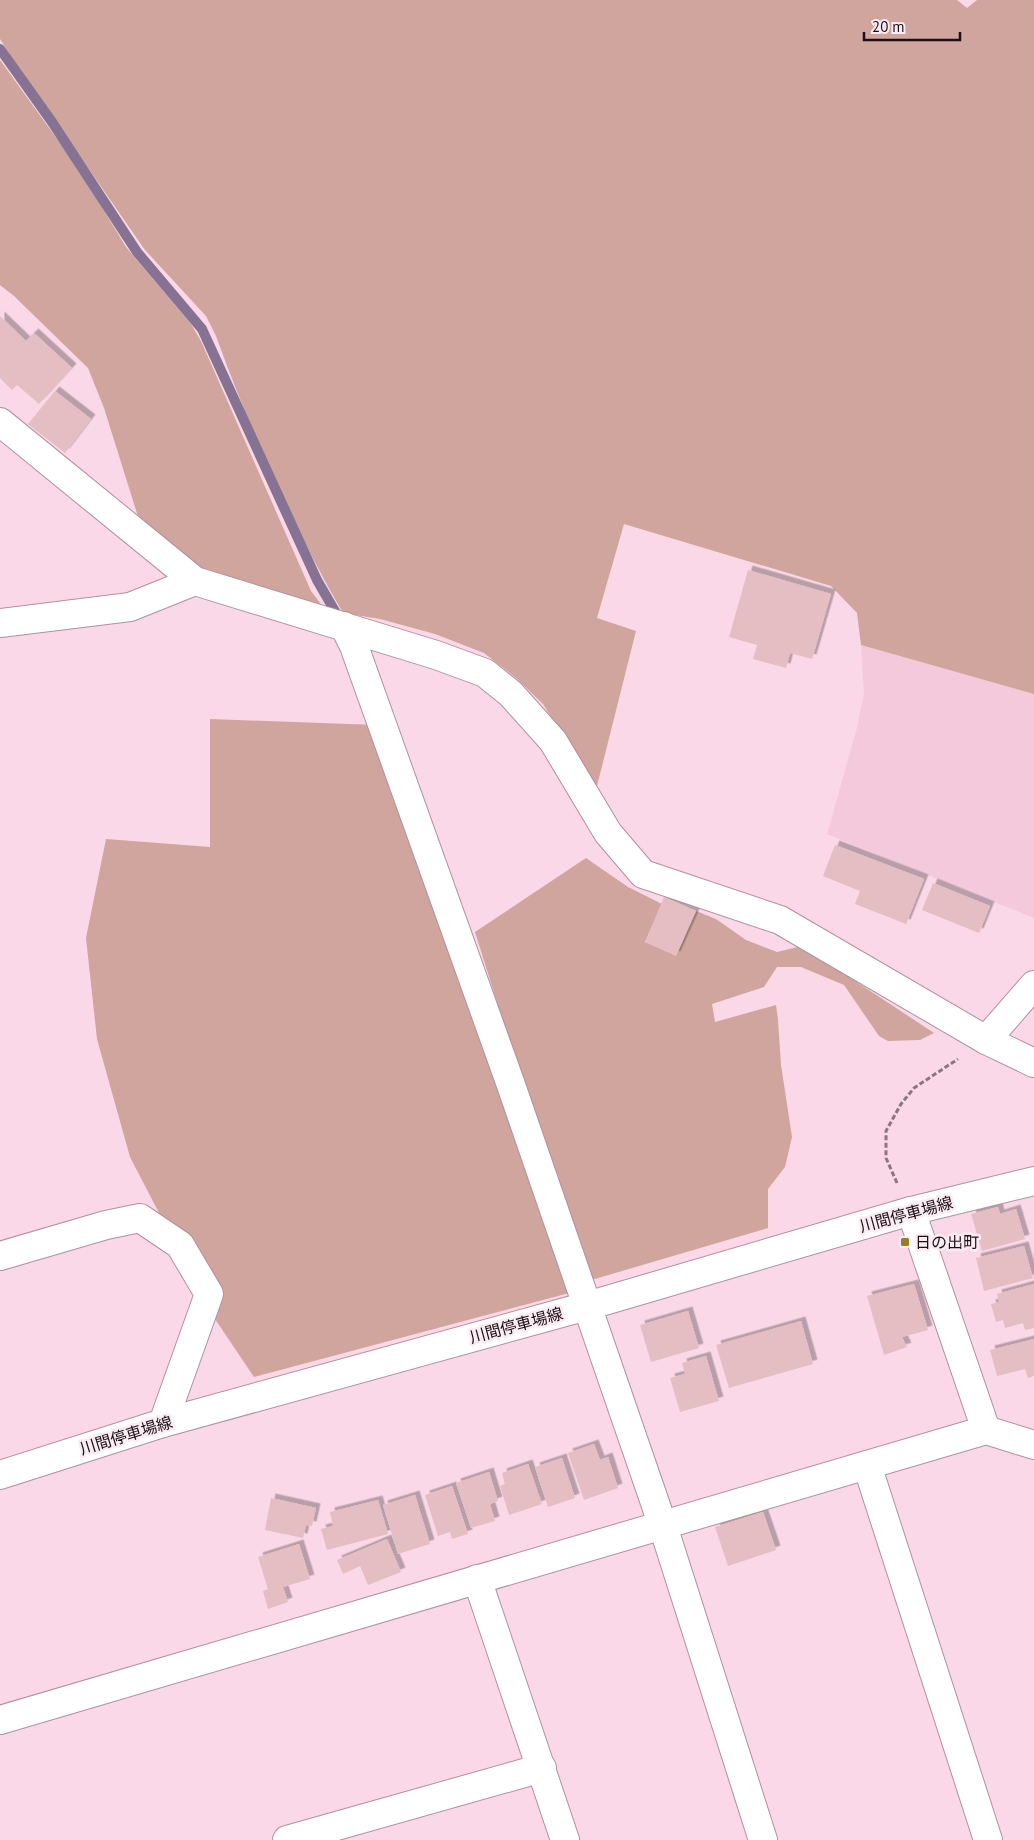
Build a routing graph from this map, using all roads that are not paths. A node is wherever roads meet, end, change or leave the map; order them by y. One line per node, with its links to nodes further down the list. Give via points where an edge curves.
1 (0, 422): 2 (street)
2 (195, 581): 3 (street, via 130,607); 4 (street)
3 (0, 623)
4 (344, 626): 6 (street, via 486,673 511,694 553,741 608,833 643,874 780,920); 11 (street, via 354,646 508,1076)
5 (1034, 985): 6 (street)
6 (986, 1040): 7 (street)
7 (1034, 1062)
8 (1034, 1181): 9 (street, 川間停車場線)
9 (911, 1211): 11 (street, 川間停車場線); 13 (street)
10 (0, 1256): 12 (street, via 140,1218 180,1245 209,1294)
11 (587, 1306): 12 (street, 川間停車場線); 17 (street)
12 (164, 1423): 16 (street, 川間停車場線)
13 (986, 1430): 14 (street); 15 (street)
14 (1034, 1445)
15 (867, 1465): 17 (street); 24 (street)
16 (0, 1475)
17 (663, 1526): 18 (street); 23 (street)
18 (477, 1579): 19 (street); 20 (street)
19 (0, 1720)
20 (542, 1768): 21 (street); 22 (street)
21 (287, 1840)
22 (565, 1840)
23 (763, 1840)
24 (988, 1840)

